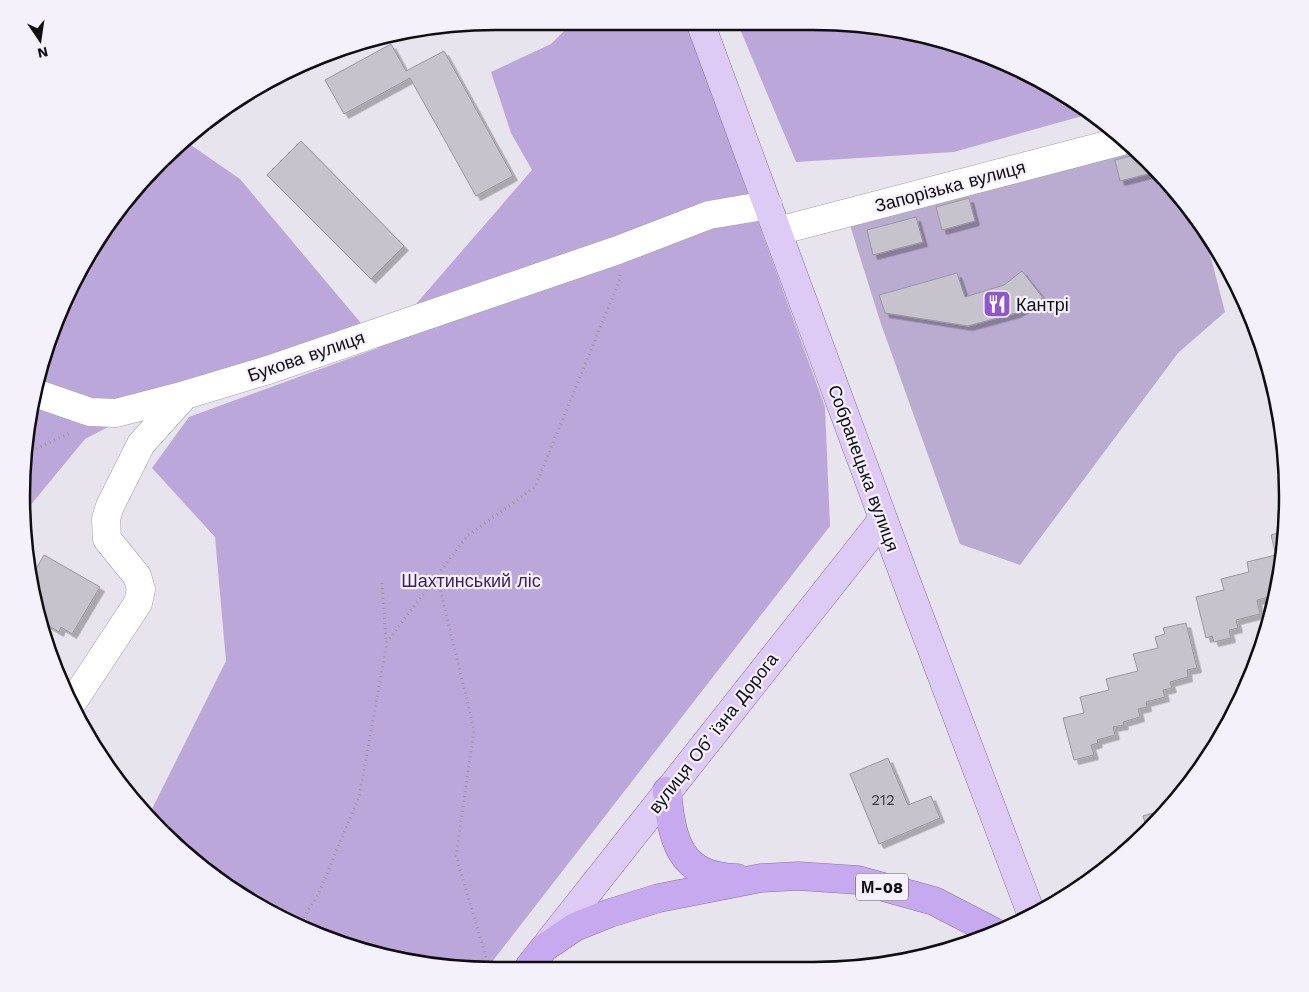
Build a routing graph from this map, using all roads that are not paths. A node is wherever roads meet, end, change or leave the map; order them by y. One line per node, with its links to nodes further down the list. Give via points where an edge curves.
1 (703, 30): 3 (main road, Собранецька вулиця)
2 (1116, 143): 4 (street, Запорізька вулиця)
3 (768, 205): 4 (main road, Собранецька вулиця); 6 (street, Букова вулиця, via 709,214 618,250 268,370)
4 (778, 232): 9 (main road, Собранецька вулиця)
5 (41, 395): 7 (street, Букова вулиця, via 90,412)
6 (185, 395): 7 (street, Букова вулиця); 8 (street)
7 (116, 413): 8 (street)
8 (141, 444): 10 (street, via 106,519 107,539 137,576 141,589 138,603)
9 (883, 519): 11 (main road, вулиця Обʼїзна Дорога); 13 (main road, Собранецька вулиця)
10 (76, 697)
11 (667, 791): 12 (highway, via 674,839 687,860 709,875); 15 (main road, вулиця Обʼїзна Дорога)
12 (761, 878): 14 (highway, вулиця Обʼїзна Дорога / М-08, via 798,876 858,880 934,901); 15 (highway, вулиця Обʼїзна Дорога / М-08, via 659,898 610,913 575,928)
13 (1029, 909)
14 (987, 928)
15 (537, 958)

